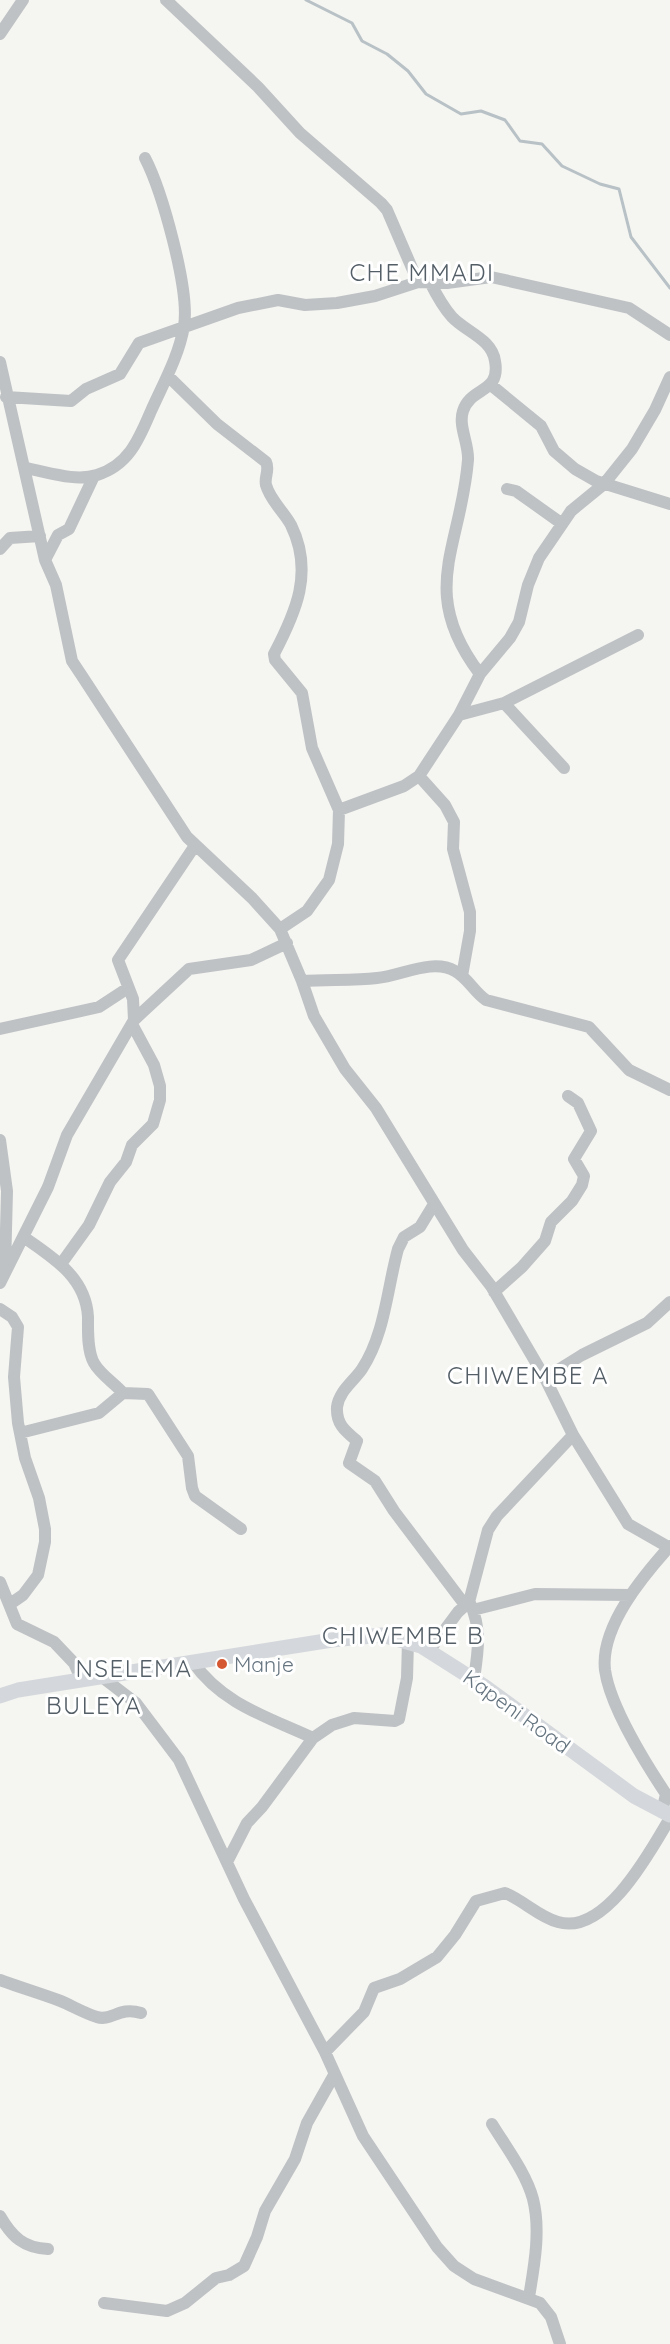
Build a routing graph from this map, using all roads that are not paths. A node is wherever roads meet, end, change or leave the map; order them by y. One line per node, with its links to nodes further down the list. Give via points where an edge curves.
1 (22, 0): 3 (street)
2 (166, 0): 5 (street, via 258,87 300,133 384,207)
3 (0, 34)
4 (146, 158): 6 (street, via 159,187 182,281)
5 (424, 282): 6 (street, via 329,304 278,300 250,305); 7 (street, via 491,277 610,303 638,313); 11 (street, via 451,316 491,348 496,371)
6 (184, 327): 9 (street); 12 (street, via 140,343 120,374 70,401)
7 (670, 335)
8 (0, 362): 12 (street)
9 (168, 376): 14 (street, via 141,437 128,455 116,467); 28 (street, via 217,424 266,462 266,485 296,536 302,579 298,602 274,654 301,688 312,748)
10 (670, 377): 15 (street, via 641,435)
11 (491, 385): 15 (street, via 542,426 556,453 575,469); 23 (street, via 471,398 462,414 468,457 447,565 449,620)
12 (5, 395): 13 (street)
13 (25, 468): 14 (street, via 74,477); 19 (street)
14 (94, 476): 21 (street, via 69,529 58,535)
15 (604, 484): 17 (street); 18 (street, via 576,505)
16 (507, 489): 18 (street, via 524,496)
17 (670, 504)
18 (561, 523): 23 (street, via 535,565 519,622)
19 (40, 536): 20 (street, via 10,538); 21 (street)
20 (0, 549)
21 (45, 560): 29 (street, via 56,585 72,661)
22 (638, 635): 24 (street)
23 (480, 674): 25 (street)
24 (504, 703): 25 (street); 26 (street)
25 (459, 715): 27 (street)
26 (564, 768)
27 (419, 776): 28 (street, via 404,786); 32 (street, via 445,805 454,822 453,849 470,912)
28 (339, 810): 30 (street, via 338,844 329,880 307,911)
29 (194, 847): 30 (street, via 252,898); 34 (street, via 120,957)
30 (280, 929): 31 (street)
31 (287, 943): 33 (street); 35 (street, via 251,960 189,969)
32 (462, 976): 33 (street, via 432,967 378,978); 37 (street, via 486,1000 589,1027 629,1070)
33 (302, 981): 40 (street, via 314,1016 345,1069 376,1108)
34 (128, 988): 35 (street, via 135,1009); 36 (street, via 99,1007)
35 (133, 1022): 41 (street, via 67,1135); 42 (street, via 160,1086 153,1124 132,1146 82,1237)
36 (0, 1029)
37 (670, 1090)
38 (568, 1096): 44 (street, via 578,1103 591,1131 574,1159 584,1182 551,1222 545,1241)
39 (0, 1140): 43 (street, via 6,1181 7,1237)
40 (434, 1204): 44 (street); 56 (street, via 420,1227 404,1237 398,1249 379,1335 362,1369 341,1394 337,1414 341,1427 357,1441 350,1463 375,1481)
41 (25, 1238): 42 (street); 43 (street)
42 (61, 1264): 48 (street, via 82,1293 93,1362)
43 (1, 1282)
44 (494, 1292): 47 (street)
45 (670, 1302): 47 (street, via 647,1323)
46 (0, 1309): 49 (street, via 12,1317 18,1328 14,1377)
47 (545, 1378): 50 (street)
48 (123, 1393): 49 (street, via 99,1413); 51 (street, via 146,1393 153,1398 188,1456 195,1496)
49 (20, 1433): 55 (street, via 39,1498 45,1542 33,1584)
50 (573, 1435): 52 (street, via 628,1524); 56 (street, via 488,1530)
51 (241, 1529)
52 (670, 1547): 54 (street)
53 (0, 1582): 55 (street)
54 (631, 1595): 56 (street, via 535,1594); 65 (street, via 608,1645 605,1669 617,1706 666,1794)
55 (10, 1604): 62 (street, via 17,1624 54,1642 74,1663)
56 (469, 1606): 58 (street); 61 (street, via 479,1642)
57 (408, 1641): 58 (main road, Kapeni Road); 59 (main road, Kapeni Road, via 382,1635 361,1637); 64 (street, via 407,1678 399,1719 354,1718 332,1725)
58 (429, 1651): 61 (main road, Kapeni Road)
59 (193, 1662): 60 (main road, Kapeni Road); 64 (street, via 212,1687 267,1719)
60 (102, 1677): 62 (main road, Kapeni Road); 66 (street, via 136,1703 165,1738)
61 (474, 1679): 65 (main road, Kapeni Road)
62 (82, 1681): 63 (main road, Kapeni Road)
63 (0, 1696)
64 (313, 1738): 66 (street, via 247,1823)
65 (667, 1815): 69 (street, via 613,1902 596,1917 556,1922 505,1893 476,1901 436,1957 400,1979 374,1988 364,2013)
66 (227, 1862): 69 (street)
67 (0, 1980): 68 (street, via 98,2018 109,2018 129,2009)
68 (141, 2013)
69 (325, 2052): 70 (street)
70 (334, 2074): 74 (street, via 363,2136 444,2256 474,2279); 75 (street, via 307,2123 295,2159 265,2211 243,2266 216,2278 185,2303 167,2311)
71 (492, 2124): 74 (street, via 533,2199 536,2242)
72 (0, 2216): 73 (street, via 20,2242 35,2249)
73 (48, 2249)
74 (529, 2297): 76 (street, via 545,2309)
75 (104, 2303)
76 (560, 2344)

